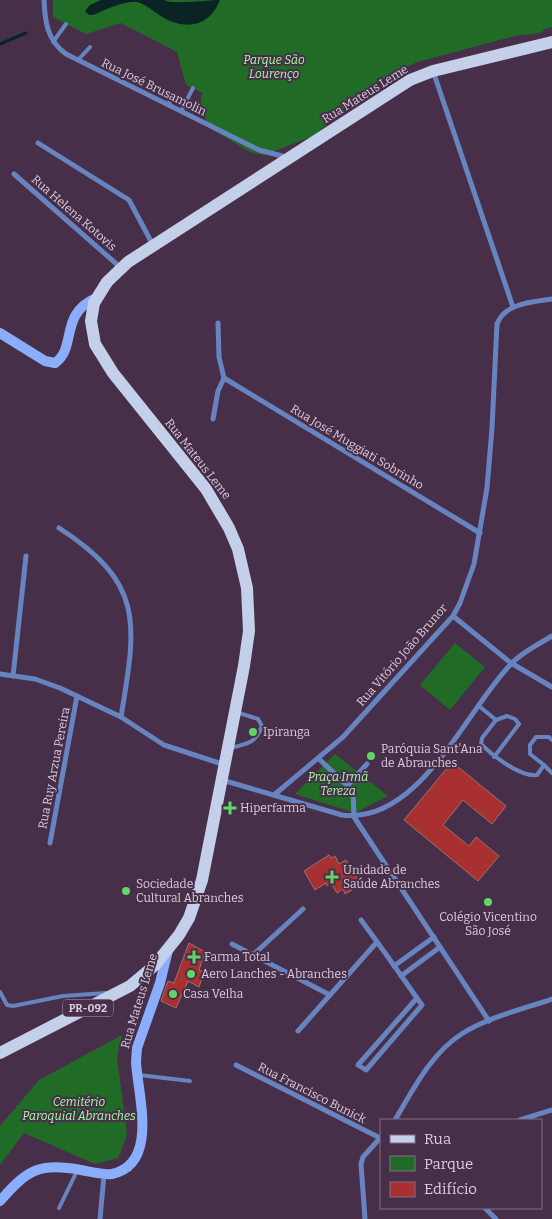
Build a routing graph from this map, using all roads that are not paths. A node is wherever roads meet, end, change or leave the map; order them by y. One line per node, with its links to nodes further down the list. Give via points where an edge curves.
1 (44, 0): 3 (street, via 46,25)
2 (66, 24): 3 (lane)
3 (53, 42): 6 (street, Rua José Brusamolin)
4 (552, 42): 7 (main road, Rua Mateus Leme)
5 (90, 48): 6 (lane)
6 (78, 60): 10 (street, Rua José Brusamolin)
7 (433, 71): 13 (main road, Rua Mateus Leme, via 398,87); 19 (street)
8 (193, 88): 11 (lane)
9 (170, 94): 10 (lane)
10 (170, 106): 11 (street, Rua José Brusamolin)
11 (181, 111): 13 (street, Rua José Brusamolin, via 259,150)
12 (38, 143): 15 (street, via 129,200)
13 (291, 158): 15 (main road, Rua Mateus Leme)
14 (14, 174): 16 (street, Rua Helena Kotovis)
15 (154, 246): 16 (main road, Rua Mateus Leme)
16 (121, 268): 17 (main road, Rua Mateus Leme)
17 (96, 298): 21 (street, via 78,309 62,356 55,363 45,361); 35 (main road, Rua Mateus Leme, via 91,321 100,354 206,489 238,549 246,588 249,631)
18 (552, 298): 19 (street)
19 (514, 307): 25 (street, Rua Vitório João Brunor, via 505,311 497,324 490,456)
20 (218, 323): 22 (street, via 218,357)
21 (0, 333)
22 (224, 378): 23 (street); 25 (street, Rua José Muggiati Sobrinho)
23 (213, 419)
24 (59, 528): 36 (street, via 106,564 127,603 133,633)
25 (480, 533): 27 (street, Rua Vitório João Brunor, via 474,564)
26 (26, 556): 31 (street)
27 (453, 616): 29 (street); 41 (street, Rua Vitório João Brunor)
28 (552, 636): 29 (street)
29 (512, 663): 32 (street); 34 (street)
30 (0, 674): 31 (street)
31 (13, 676): 33 (street, via 48,683)
32 (552, 688)
33 (78, 696): 36 (street); 50 (street, Rua Ruy Arzua Pereira)
34 (479, 706): 37 (lane); 49 (street, via 410,792 383,808)
35 (236, 712): 39 (main road, Rua Mateus Leme); 39 (lane, via 258,719 262,726 253,741)
36 (121, 717): 43 (street, via 164,745)
37 (496, 720): 40 (lane, via 481,744); 40 (lane, via 507,716 519,724)
38 (551, 737): 44 (lane, via 536,738 530,745 530,754)
39 (228, 748): 43 (main road, Rua Mateus Leme)
40 (494, 756): 44 (lane, via 530,776 538,775)
41 (319, 759): 47 (street); 48 (street, Rua Vitório João Brunor)
42 (367, 764): 47 (street)
43 (225, 765): 46 (main road, Rua Mateus Leme)
44 (544, 765): 45 (lane)
45 (552, 773)
46 (222, 780): 48 (street); 57 (main road, Rua Mateus Leme, via 196,901)
47 (347, 786): 49 (street, via 353,791)
48 (274, 795): 49 (street)
49 (354, 817): 53 (street)
50 (50, 843)
51 (303, 910): 58 (street)
52 (361, 920): 54 (street)
53 (434, 937): 56 (street); 59 (street)
54 (377, 942): 59 (street); 63 (street)
55 (232, 944): 58 (street)
56 (440, 947): 60 (street); 66 (street)
57 (168, 950): 62 (main road, PR-092, via 142,978); 70 (street, Rua Mateus Leme, via 137,1048)
58 (252, 955): 63 (street)
59 (394, 966): 60 (street)
60 (401, 976): 64 (street)
61 (0, 992): 62 (lane, via 7,1006 63,996)
62 (118, 993): 68 (main road, PR-092)
63 (330, 995): 67 (street)
64 (417, 998): 64 (street, via 390,1028 358,1065 366,1070 422,1006)
65 (552, 999): 66 (street)
66 (489, 1021): 73 (street, via 473,1027 453,1041 420,1077)
67 (298, 1031)
68 (0, 1053)
69 (236, 1065): 75 (street, Rua Francisco Bunick)
70 (137, 1075): 71 (lane); 77 (street, Rua Mateus Leme, via 142,1132 140,1151 128,1167)
71 (190, 1081)
72 (552, 1110): 74 (street)
73 (396, 1119)
74 (523, 1119)
75 (380, 1137): 82 (street, via 361,1164)
76 (78, 1169): 77 (street, Rua Mateus Leme); 78 (street, Rua Mateus Leme, via 36,1169 19,1179); 79 (lane)
77 (104, 1174): 81 (street)
78 (0, 1201)
79 (59, 1208)
80 (486, 1209): 83 (street)
81 (100, 1219)
82 (365, 1219)
83 (496, 1219)

